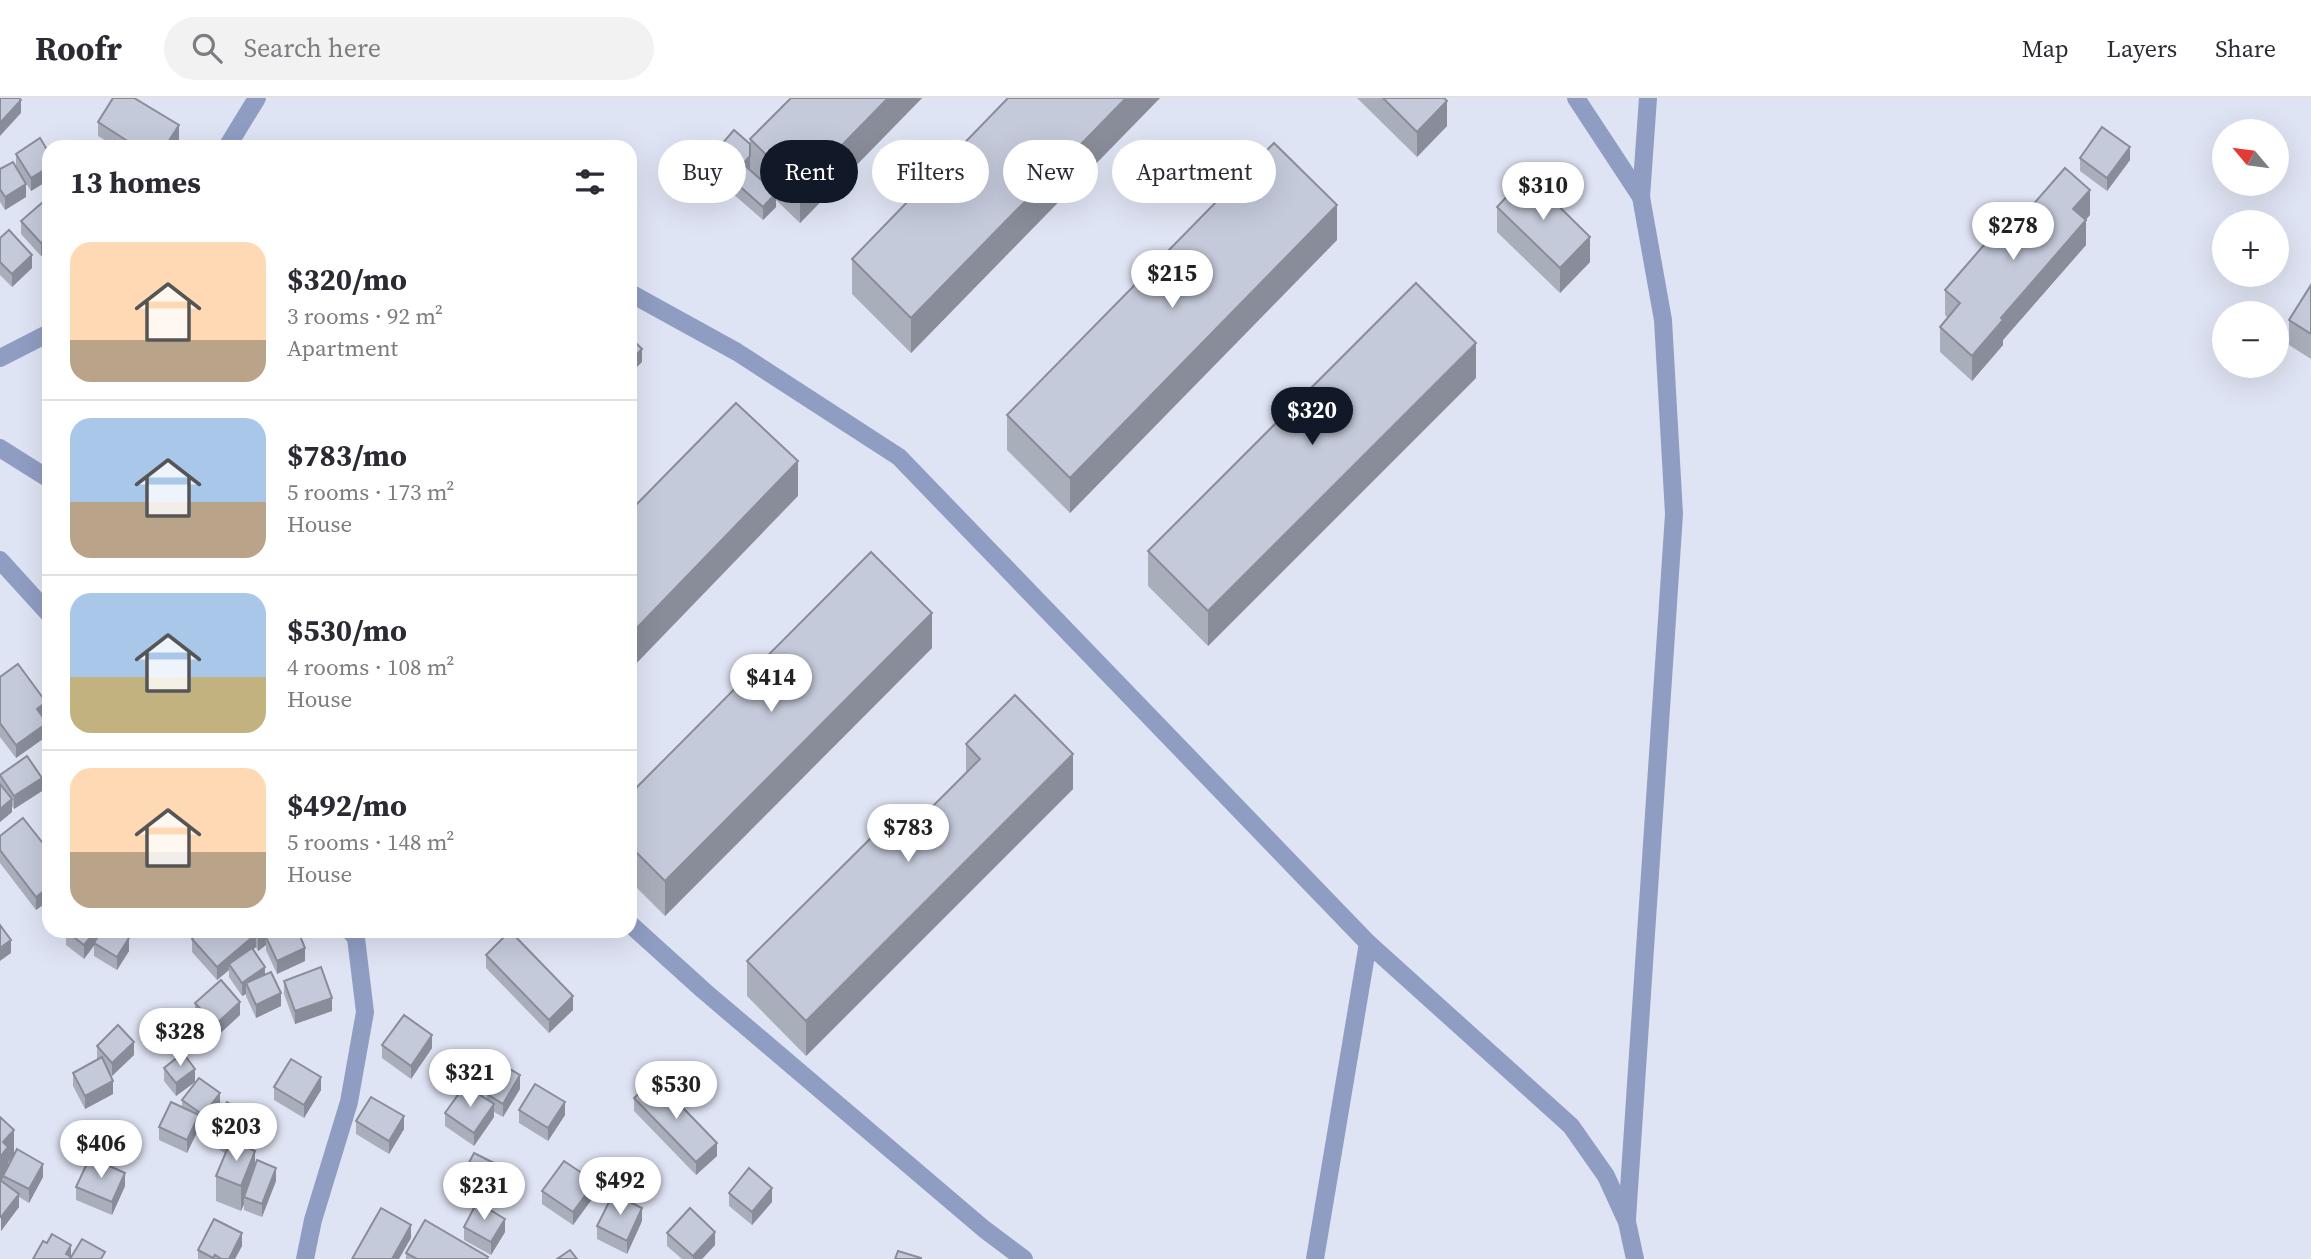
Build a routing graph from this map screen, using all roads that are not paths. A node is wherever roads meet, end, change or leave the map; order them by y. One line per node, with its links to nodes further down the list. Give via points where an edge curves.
1 (257, 98): 4 (street)
2 (1576, 98): 5 (street)
3 (1648, 98): 5 (street)
4 (231, 140)
5 (1642, 197): 16 (street, via 1662,320 1674,514)
6 (637, 297): 15 (street, via 737,352 899,457)
7 (42, 337): 8 (street)
8 (0, 358)
9 (0, 448): 10 (street)
10 (42, 475)
11 (0, 560): 12 (street)
12 (42, 606)
13 (637, 929): 18 (street)
14 (356, 938): 17 (street, via 365,1012 349,1102)
15 (1368, 943): 16 (street, via 1571,1126 1606,1176); 19 (street)
16 (1627, 1222): 20 (street)
17 (305, 1259)
18 (1024, 1259)
19 (1315, 1259)
20 (1635, 1259)

